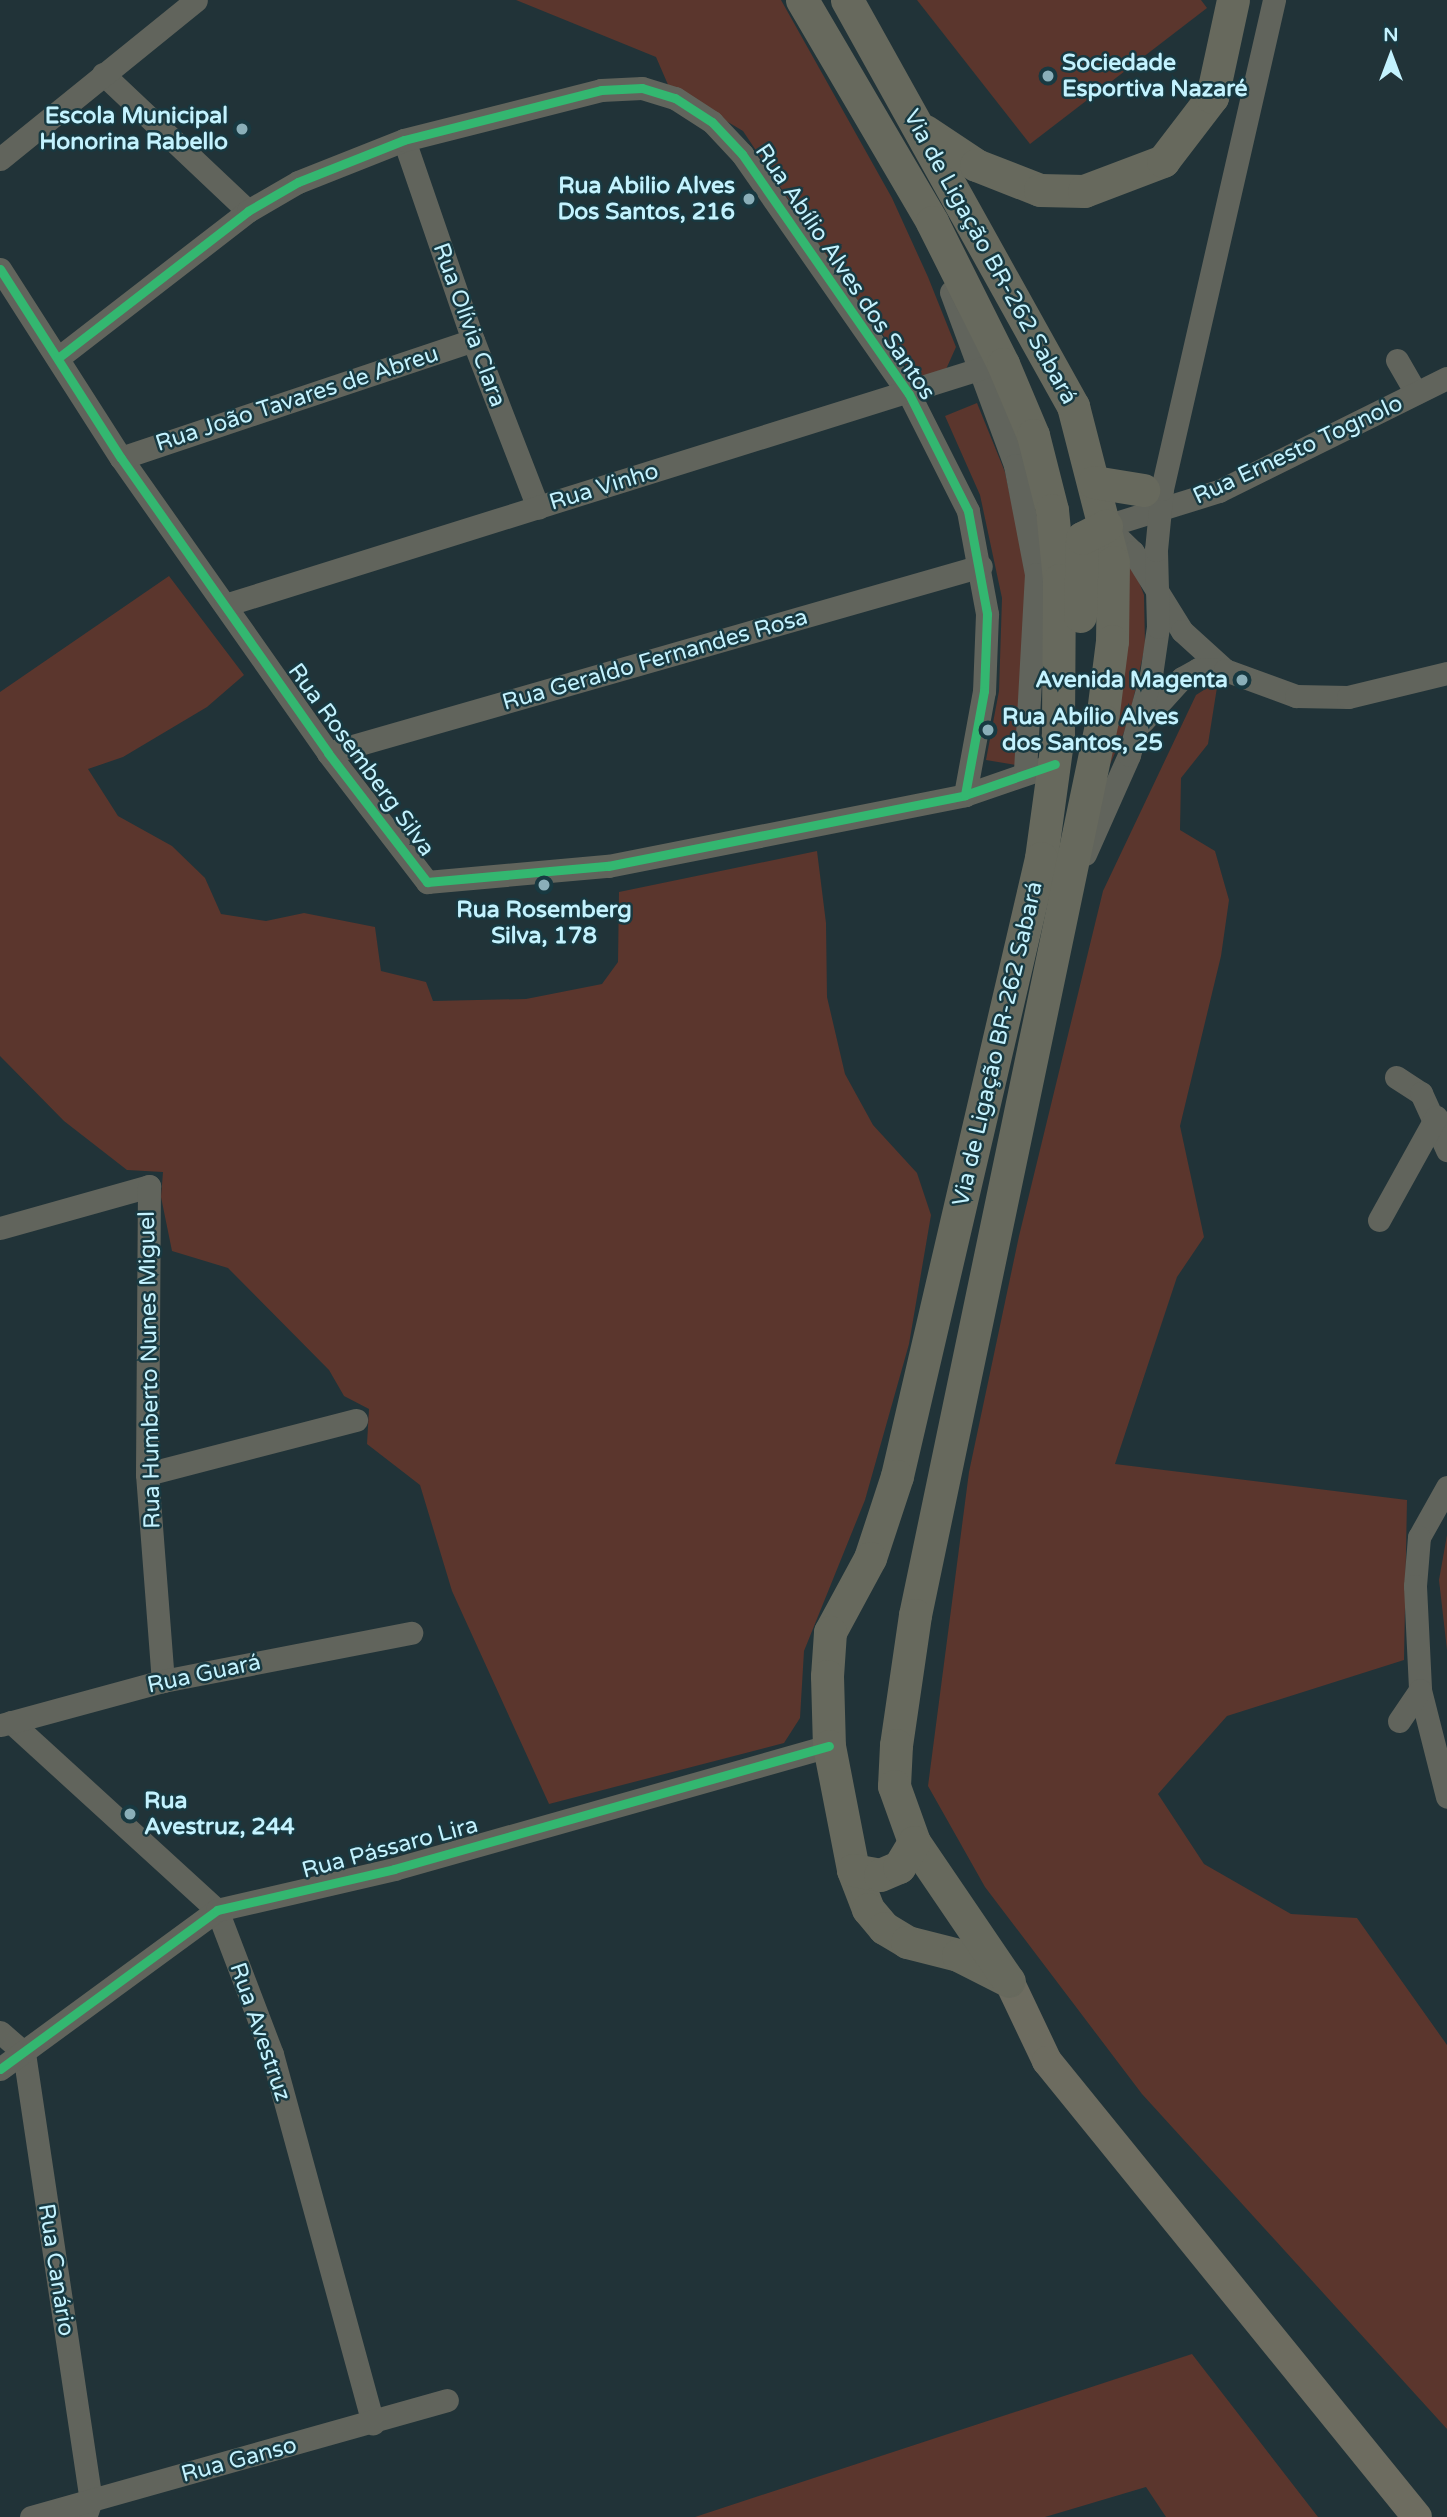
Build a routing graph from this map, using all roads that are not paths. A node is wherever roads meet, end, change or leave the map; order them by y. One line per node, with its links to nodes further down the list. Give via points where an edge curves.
1 (196, 0): 6 (street)
2 (802, 0): 11 (highway, Via de Ligação BR-262 Sabará)
3 (847, 0): 7 (highway, Via de Ligação BR-262 Sabará)
4 (1233, 0): 7 (highway, via 1212,97 1163,161 1084,191 1040,190 976,165)
5 (1274, 0): 22 (street, via 1169,460)
6 (103, 74): 9 (street); 10 (street)
7 (921, 128): 21 (highway, Via de Ligação BR-262 Sabará, via 1073,406)
8 (404, 140): 10 (street, Rua Abílio Alves dos Santos, via 298,182); 13 (street, Rua Olívia Clara); 19 (street, Rua Abílio Alves dos Santos, via 601,90 642,88 675,98 712,122 742,154)
9 (0, 159)
10 (248, 211): 14 (street, Rua Abílio Alves dos Santos)
11 (932, 222): 16 (street, Via de Ligação BR-262 Sabará, via 948,287); 32 (highway, Via de Ligação BR-262 Sabará, via 1033,435 1049,497 1059,580)
12 (0, 269): 14 (street, Rua Rosemberg Silva)
13 (473, 340): 20 (street, Rua João Tavares de Abreu); 23 (street, Rua Olívia Clara)
14 (58, 358): 20 (street, Rua Rosemberg Silva)
15 (1397, 360): 18 (street)
16 (982, 368): 19 (street, Rua Vinho); 32 (street, Via de Ligação BR-262 Sabará, via 1015,465 1035,574)
17 (1447, 378): 18 (street, Rua Ernesto Tognolo)
18 (1416, 393): 22 (street, Rua Ernesto Tognolo, via 1219,491)
19 (909, 394): 23 (street, Rua Vinho); 25 (street, Rua Abílio Alves dos Santos, via 968,511)
20 (121, 458): 27 (street, Rua Rosemberg Silva)
21 (1094, 482): 22 (highway); 24 (highway, Via de Ligação BR-262 Sabará)
22 (1151, 501): 24 (street, Rua Ernesto Tognolo); 26 (street)
23 (538, 508): 27 (street, Rua Vinho)
24 (1106, 526): 26 (street, via 1128,545); 32 (highway, via 1081,541 1078,632); 34 (highway, Via de Ligação BR-262 Sabará, via 1113,562 1112,641)
25 (981, 566): 31 (street, Rua Geraldo Fernandes Rosa); 33 (street, Rua Abílio Alves dos Santos, via 988,614 984,691)
26 (1158, 593): 28 (street, via 1182,631); 30 (street, via 1158,627)
27 (225, 605): 31 (street, Rua Rosemberg Silva)
28 (1225, 670): 29 (street, via 1296,696 1348,697); 30 (street, via 1198,668 1182,678)
29 (1447, 673)
30 (1139, 724): 34 (street, Via de Ligação BR-262 Sabará)
31 (328, 753): 33 (street, Rua Rosemberg Silva, via 427,882 608,866)
32 (1046, 757): 33 (street, Rua Rosemberg Silva); 48 (highway, Via de Ligação BR-262 Sabará, via 1041,858 897,1476 870,1558 830,1632)
33 (965, 795)
34 (1070, 885): 50 (highway, Via de Ligação BR-262 Sabará, via 915,1615 894,1786)
35 (1396, 1077): 36 (street, via 1421,1093)
36 (1436, 1117): 37 (street); 38 (street)
37 (1447, 1150)
38 (1379, 1220)
39 (0, 1228): 41 (street, Rua Humberto Nunes Miguel, via 149,1186)
40 (356, 1420): 41 (street)
41 (147, 1474): 44 (street, Rua Humberto Nunes Miguel)
42 (1447, 1488): 45 (street, via 1419,1537 1415,1586)
43 (411, 1633): 44 (street, Rua Guará)
44 (163, 1681): 47 (street, Rua Guará)
45 (1420, 1690): 46 (street); 49 (street)
46 (1399, 1721)
47 (6, 1724): 52 (street, Rua Avestruz)
48 (829, 1745): 51 (highway, Via de Ligação BR-262 Sabará); 52 (street, Rua Pássaro Lira, via 394,1869)
49 (1447, 1797)
50 (914, 1842): 51 (highway, via 899,1867 880,1875); 53 (highway, Via de Ligação BR-262 Sabará)
51 (853, 1870): 53 (highway, Via de Ligação BR-262 Sabará, via 868,1909 884,1928 908,1942 958,1955)
52 (217, 1910): 55 (street, Rua Pássaro Lira); 58 (street, Rua Avestruz, via 272,2054)
53 (1009, 1981): 61 (main road, via 1047,2061)
54 (0, 2032): 55 (street)
55 (24, 2053): 56 (street, Rua Pássaro Lira); 59 (street, Rua Canário)
56 (0, 2069)
57 (447, 2400): 58 (street, Rua Ganso)
58 (373, 2423): 59 (street, Rua Ganso)
59 (88, 2508): 60 (street, Rua Ganso)
60 (31, 2517)
61 (1417, 2517)

